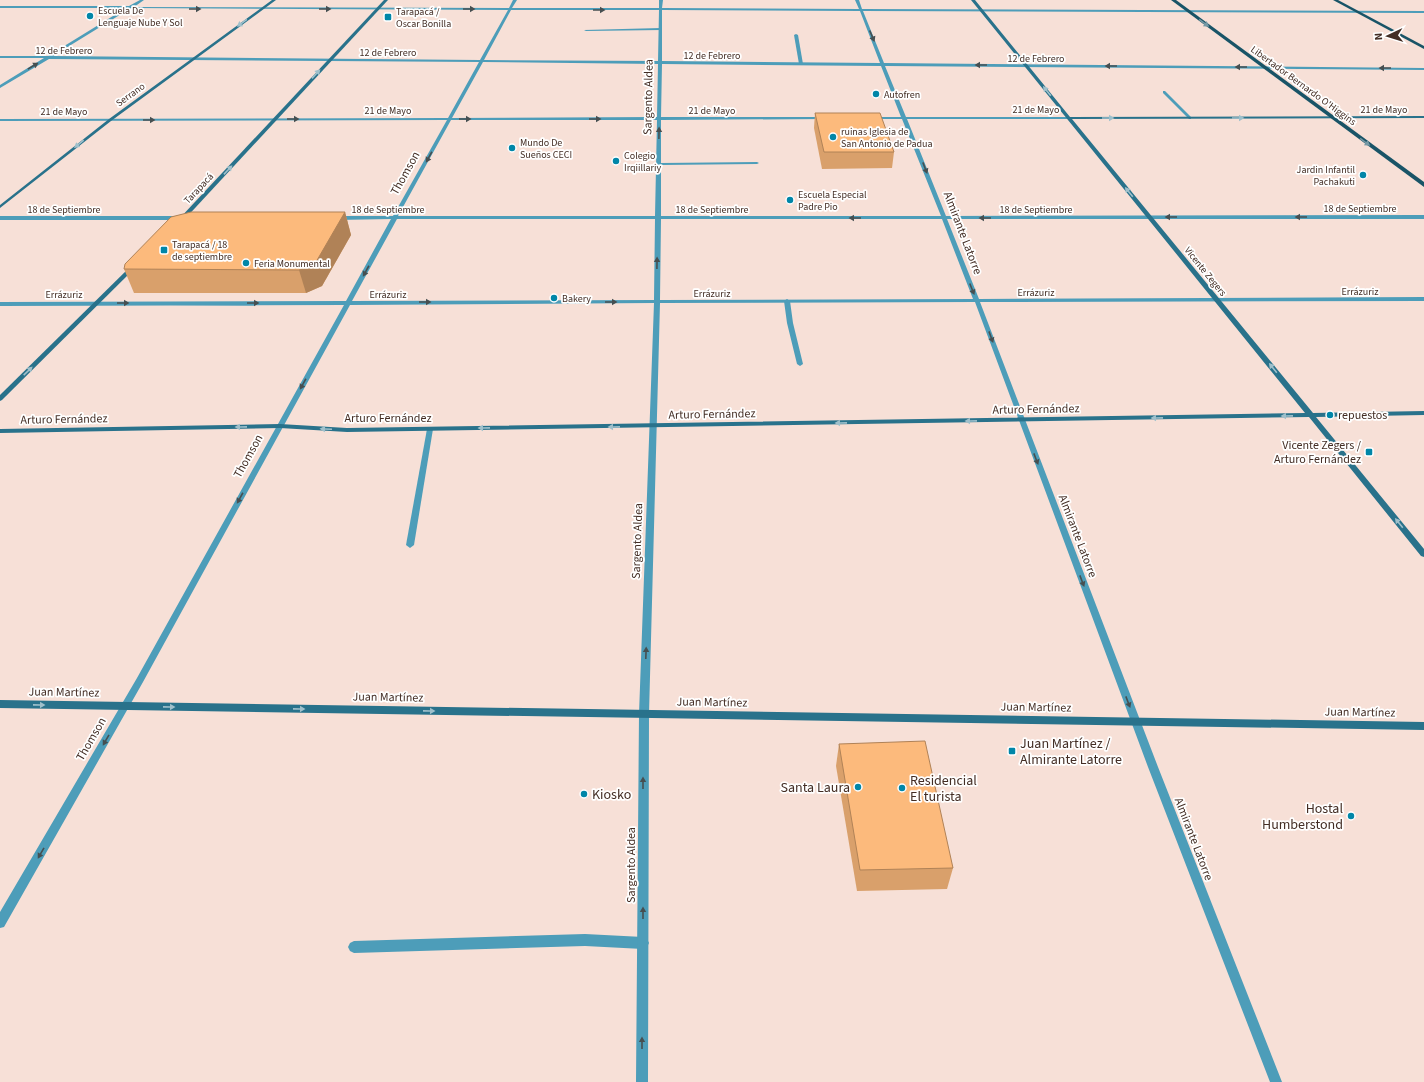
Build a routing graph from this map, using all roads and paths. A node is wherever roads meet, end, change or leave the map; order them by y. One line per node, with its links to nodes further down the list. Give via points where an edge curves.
1 (142, 0): 11 (street)
2 (274, 0): 12 (street, Serrano)
3 (386, 0): 13 (street, Tarapacá)
4 (515, 0): 14 (street, Thomson)
5 (661, 0): 15 (street, Sargento Aldea)
6 (857, 0): 16 (street, Almirante Latorre)
7 (973, 0): 17 (street, Vicente Zegers)
8 (1173, 0): 18 (main road, Libertador Bernardo O'Higgins)
9 (1335, 0): 19 (main road)
10 (0, 7): 11 (street)
11 (128, 8): 12 (street, one-way to 12); 26 (street)
12 (261, 9): 13 (street, one-way to 13); 27 (street, Serrano, one-way to 27)
13 (377, 9): 14 (street, one-way to 14); 28 (street, Tarapacá)
14 (510, 10): 15 (street, one-way to 15); 29 (street, Thomson)
15 (661, 10): 16 (street); 21 (street, Sargento Aldea)
16 (861, 11): 17 (street); 32 (street, Almirante Latorre, one-way to 32)
17 (982, 11): 18 (street); 33 (street, Vicente Zegers)
18 (1189, 12): 19 (street); 34 (main road, Libertador Bernardo O'Higgins, one-way to 34)
19 (1358, 12): 20 (street); 24 (main road)
20 (1424, 12)
21 (661, 29): 22 (street); 30 (street, Sargento Aldea)
22 (586, 30)
23 (796, 35): 31 (street)
24 (1424, 48)
25 (0, 57): 26 (street, 12 de Febrero)
26 (47, 58): 27 (street, 12 de Febrero); 36 (street, one-way to 26)
27 (193, 59): 28 (street, 12 de Febrero); 49 (street, Serrano)
28 (330, 60): 29 (street, 12 de Febrero); 45 (street, Tarapacá, one-way to 28)
29 (481, 61): 30 (street, 12 de Febrero); 46 (street, Thomson)
30 (660, 62): 31 (street, 12 de Febrero); 47 (street, Sargento Aldea)
31 (801, 64): 32 (street, 12 de Febrero)
32 (884, 64): 33 (street, 12 de Febrero, one-way to 32); 40 (street, Almirante Latorre)
33 (1027, 66): 34 (street, 12 de Febrero, one-way to 33); 41 (street, Vicente Zegers, one-way to 33)
34 (1264, 67): 35 (street, 12 de Febrero, one-way to 34); 43 (main road, Libertador Bernardo O'Higgins)
35 (1424, 69)
36 (0, 87)
37 (1164, 92): 42 (street)
38 (833, 118): 47 (street, 21 de Mayo)
39 (864, 118): 40 (street, 21 de Mayo)
40 (906, 118): 41 (street, 21 de Mayo); 61 (street, Almirante Latorre, one-way to 61)
41 (1069, 118): 42 (street, 21 de Mayo, one-way to 42); 54 (street, Vicente Zegers, one-way to 41)
42 (1190, 118): 43 (street, 21 de Mayo, one-way to 43)
43 (1332, 118): 44 (street, 21 de Mayo); 52 (main road, Libertador Bernardo O'Higgins, one-way to 52)
44 (1424, 118)
45 (274, 119): 46 (street, 21 de Mayo, one-way to 46); 49 (street, 21 de Mayo, one-way to 45); 57 (street, Tarapacá, one-way to 45)
46 (449, 119): 47 (street, 21 de Mayo, one-way to 47); 59 (street, Thomson, one-way to 59)
47 (660, 119): 51 (street, Sargento Aldea, one-way to 47)
48 (0, 120): 49 (street, 21 de Mayo)
49 (110, 120): 53 (street, Serrano, one-way to 53)
50 (757, 163): 51 (street)
51 (659, 164): 60 (street, Sargento Aldea)
52 (1424, 185)
53 (0, 207)
54 (1150, 217): 55 (street, 18 de Septiembre, one-way to 54); 61 (street, 18 de Septiembre, one-way to 61); 65 (street, Vicente Zegers)
55 (1424, 217)
56 (0, 218): 57 (street, 18 de Septiembre)
57 (186, 218): 62 (street, Tarapacá)
58 (333, 218): 59 (street, 18 de Septiembre)
59 (395, 218): 60 (street, 18 de Septiembre); 70 (street, Thomson, one-way to 70)
60 (658, 218): 61 (street, 18 de Septiembre, one-way to 60); 68 (street, Sargento Aldea, one-way to 60)
61 (944, 218): 67 (street, Almirante Latorre, one-way to 67)
62 (178, 223)
63 (136, 265): 69 (street)
64 (1424, 299): 65 (street, Errázuriz)
65 (1217, 300): 67 (street, Errázuriz); 75 (street, Vicente Zegers, one-way to 65)
66 (787, 301): 67 (street, Errázuriz); 68 (street, Errázuriz); 72 (street)
67 (977, 301): 76 (street, Almirante Latorre, one-way to 76)
68 (656, 302): 70 (street, Errázuriz, one-way to 68); 78 (street, Sargento Aldea)
69 (97, 303): 70 (street, Errázuriz, one-way to 70); 71 (street, Errázuriz); 73 (street, one-way to 69)
70 (348, 303): 77 (street, Thomson, one-way to 77)
71 (0, 304)
72 (800, 364)
73 (0, 399)
74 (1424, 413): 75 (street, Arturo Fernández)
75 (1312, 415): 76 (street, Arturo Fernández, one-way to 76); 82 (street, Vicente Zegers, one-way to 75)
76 (1022, 420): 78 (street, Arturo Fernández, one-way to 78); 86 (street, Almirante Latorre, one-way to 86)
77 (280, 426): 79 (street, Arturo Fernández, one-way to 77); 80 (street, Arturo Fernández, one-way to 80); 84 (street, Thomson, one-way to 84)
78 (653, 426): 79 (street, Arturo Fernández, one-way to 79); 85 (street, Sargento Aldea, one-way to 78)
79 (430, 429): 81 (street)
80 (0, 431)
81 (410, 545)
82 (1424, 554)
83 (0, 704): 84 (street, Juan Martínez, one-way to 84)
84 (125, 706): 85 (street, Juan Martínez, one-way to 85); 88 (street, Thomson, one-way to 88)
85 (644, 714): 86 (street, Juan Martínez); 89 (street, Sargento Aldea, one-way to 85)
86 (1136, 722): 87 (street, Juan Martínez); 92 (street, Almirante Latorre)
87 (1424, 726)
88 (0, 923)
89 (643, 943): 90 (street, via 585,940); 91 (street, Sargento Aldea, one-way to 89)
90 (354, 947)
91 (642, 1082)
92 (1276, 1082)

